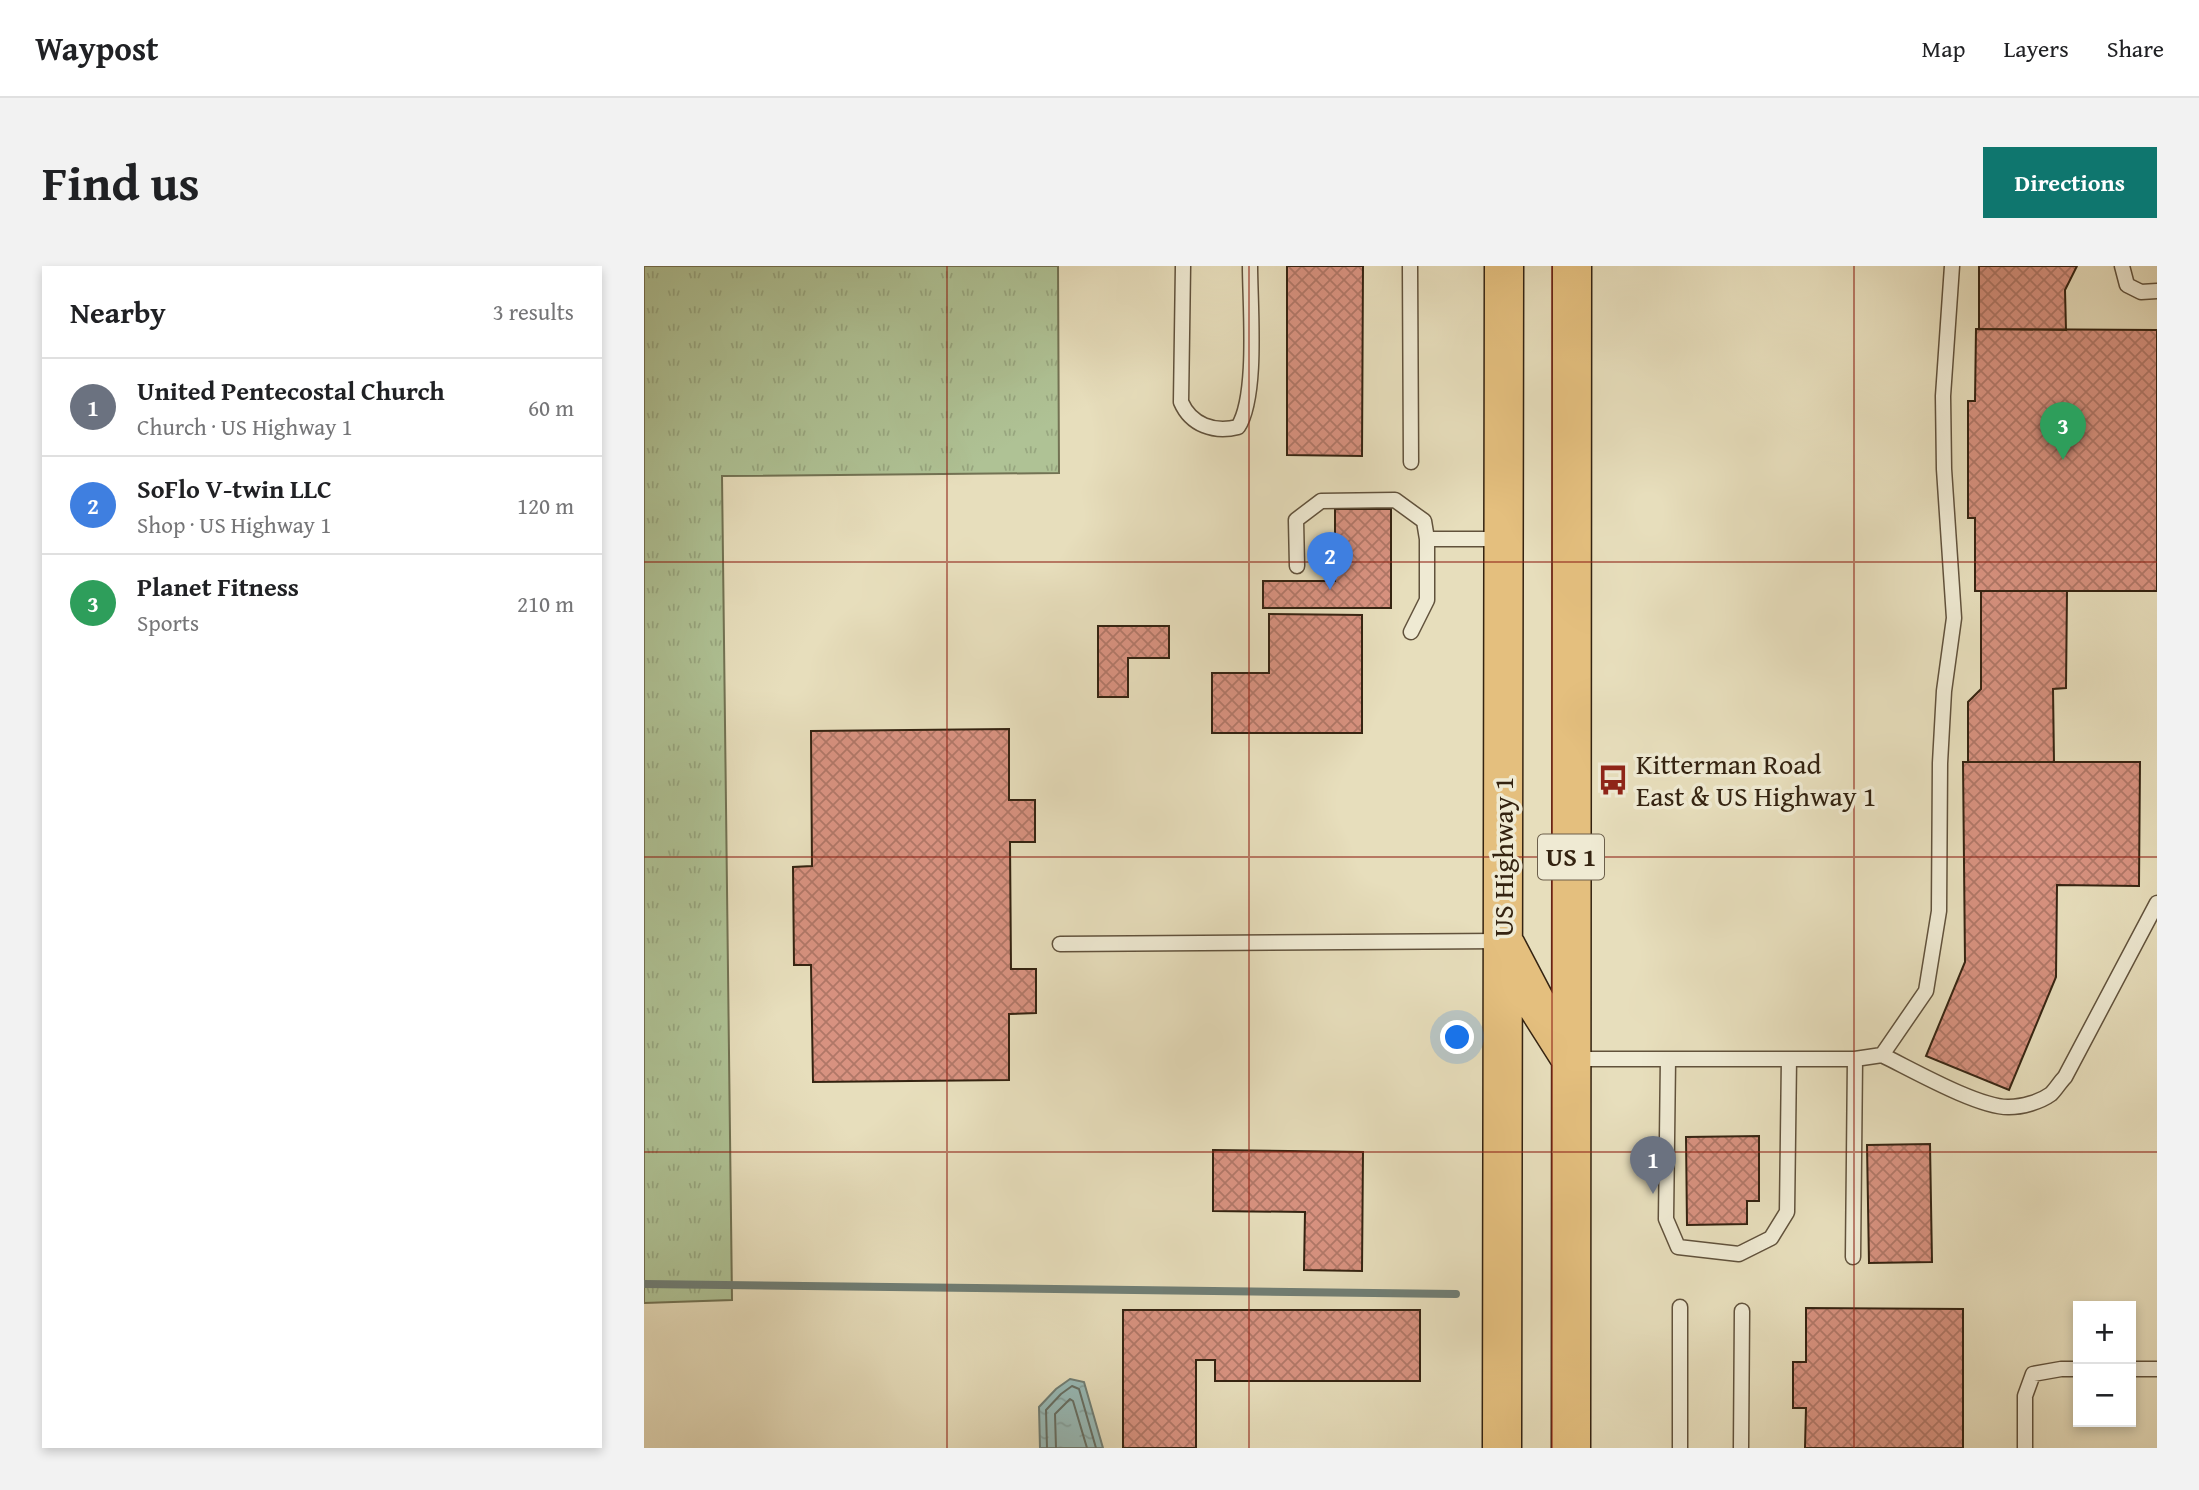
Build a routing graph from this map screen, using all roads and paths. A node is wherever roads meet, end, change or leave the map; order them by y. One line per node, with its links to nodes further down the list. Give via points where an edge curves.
1 (1183, 266): 2 (lane, via 1181,402 1187,415 1198,423 1226,430 1238,427 1248,399)
2 (1250, 266)
3 (1410, 266): 9 (lane)
4 (1504, 266): 11 (main road, US Highway 1 / US 1)
5 (1572, 266): 18 (main road, US 1)
6 (1952, 266): 17 (lane, via 1943,396 1954,618 1944,691 1939,911 1926,991)
7 (2122, 266): 8 (lane, via 2127,285 2141,292)
8 (2157, 291)
9 (1411, 462)
10 (1427, 539): 11 (lane); 12 (lane, via 1424,522 1395,500 1321,501 1296,520); 13 (lane, via 1427,600)
11 (1503, 539): 15 (main road, US Highway 1 / US 1)
12 (1297, 566)
13 (1411, 632)
14 (2157, 903): 17 (lane, via 2065,1077 2050,1094 2007,1107 1987,1103)
15 (1503, 941): 16 (lane); 18 (main road); 28 (main road, US Highway 1 / US 1)
16 (1060, 944)
17 (1882, 1055): 21 (lane)
18 (1571, 1059): 19 (lane); 29 (main road, US 1)
19 (1668, 1059): 20 (lane); 20 (lane, via 1666,1219 1678,1247 1739,1254 1771,1238 1787,1212)
20 (1789, 1059): 21 (lane)
21 (1855, 1059): 22 (lane)
22 (1853, 1257)
23 (1680, 1307): 30 (lane)
24 (1742, 1311): 31 (lane)
25 (2073, 1369): 32 (lane, via 2033,1374 2025,1396)
26 (2136, 1369): 27 (lane)
27 (2157, 1369)
28 (1502, 1448)
29 (1571, 1448)
30 (1680, 1448)
31 (1741, 1448)
32 (2025, 1448)

